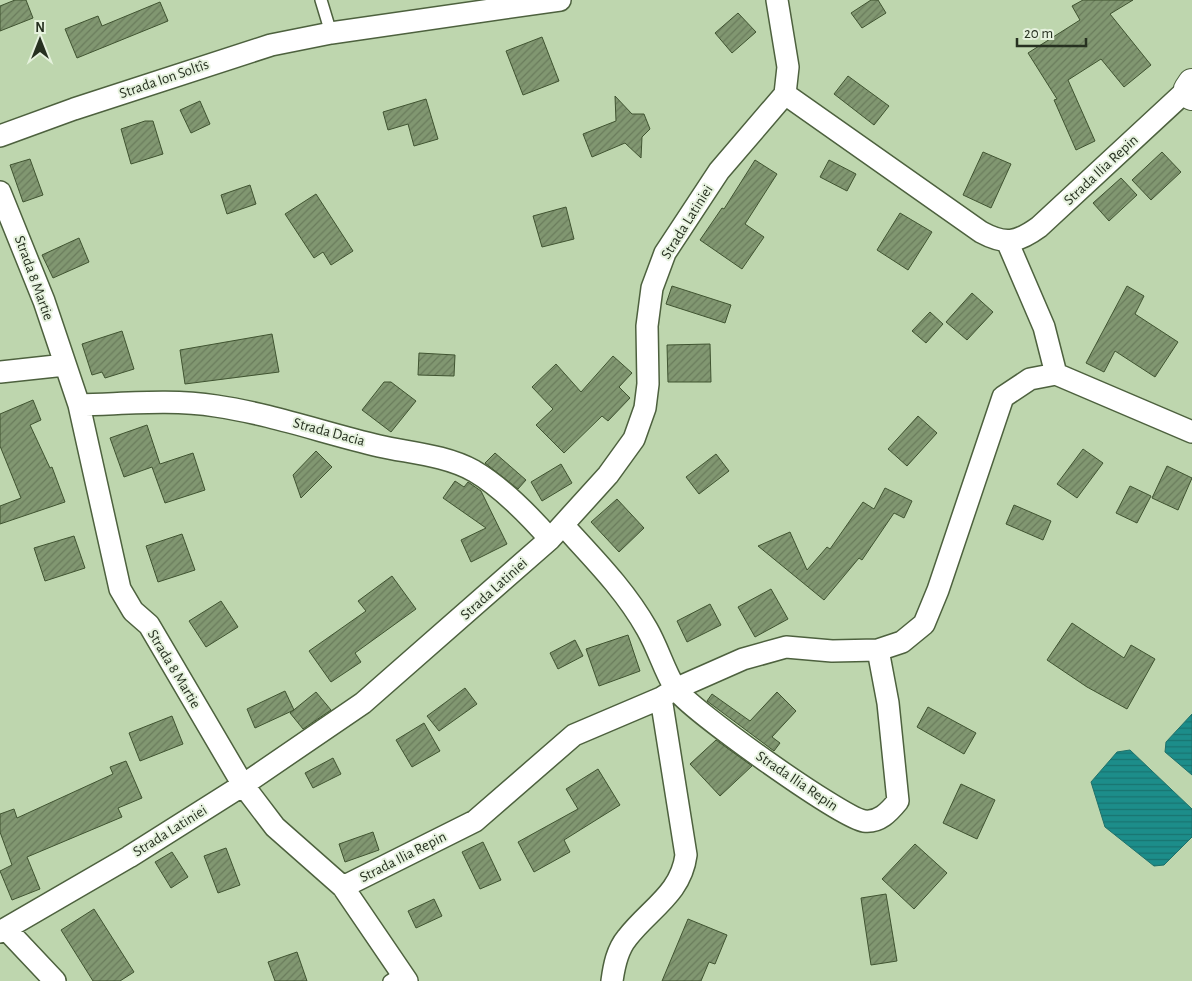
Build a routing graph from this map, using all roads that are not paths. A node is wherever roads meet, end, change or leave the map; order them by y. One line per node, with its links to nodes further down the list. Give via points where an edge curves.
1 (321, 0): 4 (lane)
2 (560, 0): 4 (street, Strada Ion Soltîs)
3 (777, 0): 6 (street, via 788,67)
4 (331, 33): 7 (street, Strada Ion Soltîs, via 271,44)
5 (1191, 89): 9 (street, Strada Ilia Repin, via 1039,227 1023,238)
6 (785, 94): 9 (street, via 981,232); 15 (street, Strada Latiniei, via 719,171 665,254 652,288 647,326 648,384 645,408 634,440)
7 (0, 136)
8 (0, 192): 10 (street, Strada 8 Martie, via 44,301)
9 (1007, 241): 12 (street, via 1044,327)
10 (64, 365): 11 (street); 13 (street, Strada 8 Martie)
11 (0, 372)
12 (1056, 374): 14 (street); 16 (street, Strada Ilia Repin, via 1030,379 1003,397 924,624 902,642)
13 (79, 405): 15 (street, Strada Dacia, via 174,402 216,406 452,461 475,472); 18 (street, Strada 8 Martie, via 120,590 149,626)
14 (1192, 432)
15 (557, 533): 17 (street, Strada Ilia Repin, via 629,600 659,652); 18 (street, Strada Latiniei, via 363,703)
16 (878, 650): 17 (street, Strada Ilia Repin, via 786,647 743,659); 17 (street, Strada Ilia Repin, via 888,703 898,802 883,818 864,821 836,809)
17 (668, 693): 19 (street, Strada Ilia Repin, via 574,734 476,821); 23 (street, Strada Ilia Repin, via 686,855 684,871 673,890 626,939 616,960)
18 (244, 785): 19 (street, Strada 8 Martie, via 276,828); 20 (street, Strada Latiniei)
19 (343, 887): 21 (street, Strada 8 Martie)
20 (3, 931): 22 (street, Strada Latiniei)
21 (399, 978)
22 (55, 981)
23 (612, 981)

